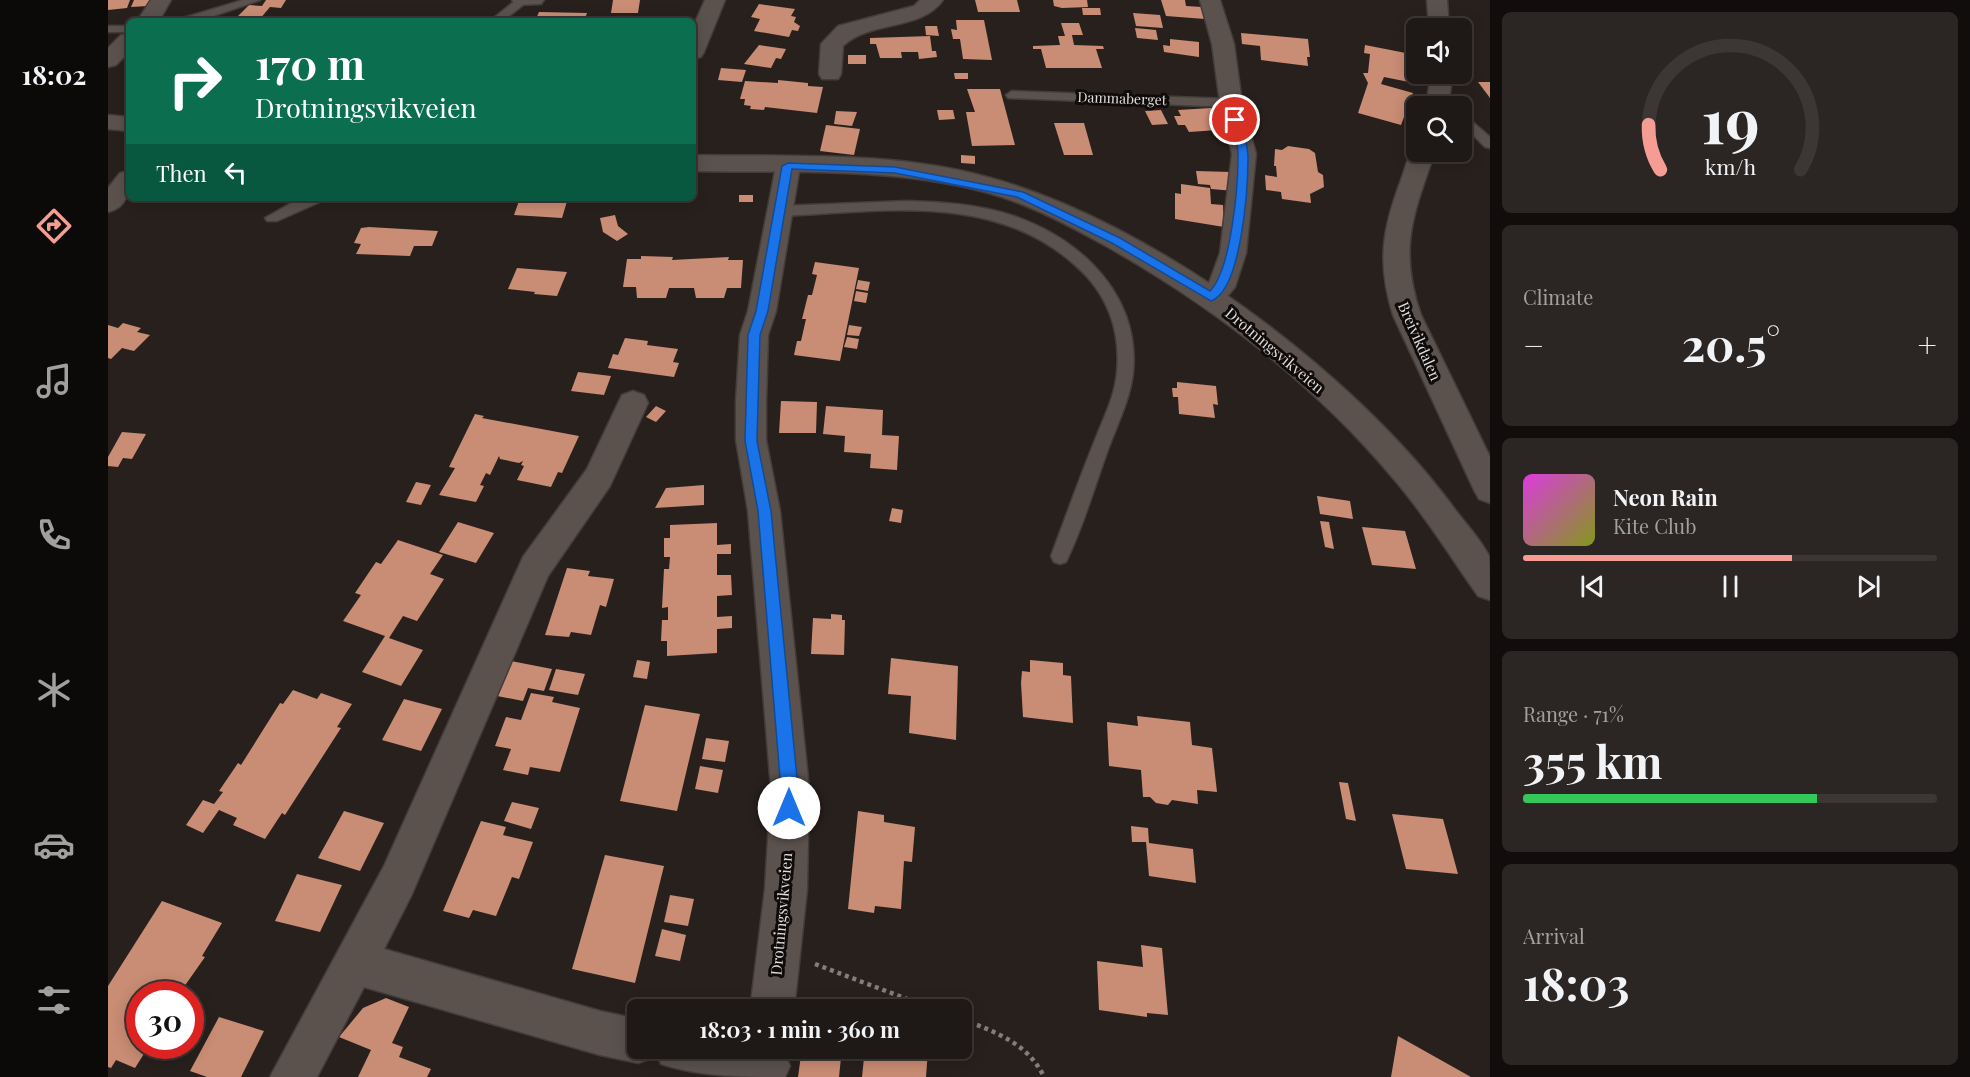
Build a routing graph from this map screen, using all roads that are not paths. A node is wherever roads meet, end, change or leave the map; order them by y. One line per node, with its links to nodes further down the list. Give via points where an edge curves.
1 (161, 0): 8 (street)
2 (254, 0): 9 (lane)
3 (715, 0): 15 (street)
4 (933, 0): 17 (street, via 921,10 846,31 832,44)
5 (1210, 0): 19 (street, via 1223,44)
6 (1437, 0): 11 (street)
7 (528, 1): 10 (lane)
8 (150, 18)
9 (196, 18)
10 (501, 18)
11 (1438, 18)
12 (108, 29): 13 (lane)
13 (126, 29)
14 (126, 43): 16 (street)
15 (696, 45)
16 (108, 60)
17 (830, 74)
18 (1012, 95): 19 (lane, Dammaberget)
19 (1231, 103): 32 (street, via 1244,154 1233,254 1221,287)
20 (108, 122): 21 (street)
21 (126, 124)
22 (1472, 126): 23 (lane)
23 (1490, 144)
24 (1420, 162): 34 (street, Breivikdalen, via 1393,249 1394,267 1407,315)
25 (696, 164): 26 (street, Drotningsvikveien)
26 (788, 166): 30 (street, Drotningsvikveien); 32 (street, Drotningsvikveien, via 895,170 1019,194 1116,241)
27 (126, 183): 29 (street)
28 (312, 201): 31 (lane)
29 (108, 204)
30 (780, 211): 36 (lane, via 910,207 987,211 1055,239 1103,282 1118,306 1125,352 1123,384); 39 (street, Drotningsvikveien, via 754,335 751,401 751,441 764,511 790,788 786,889)
31 (272, 218)
32 (1211, 297): 37 (street, Drotningsvikveien, via 1333,399 1401,466)
33 (633, 403): 38 (street, via 599,477 535,567 398,880)
34 (1482, 457): 35 (street, Breivikdalen)
35 (1490, 490)
36 (1060, 556)
37 (1490, 585)
38 (356, 963): 40 (street); 43 (street)
39 (773, 999)
40 (627, 1039)
41 (739, 1059): 42 (street)
42 (767, 1064)
43 (293, 1077)

